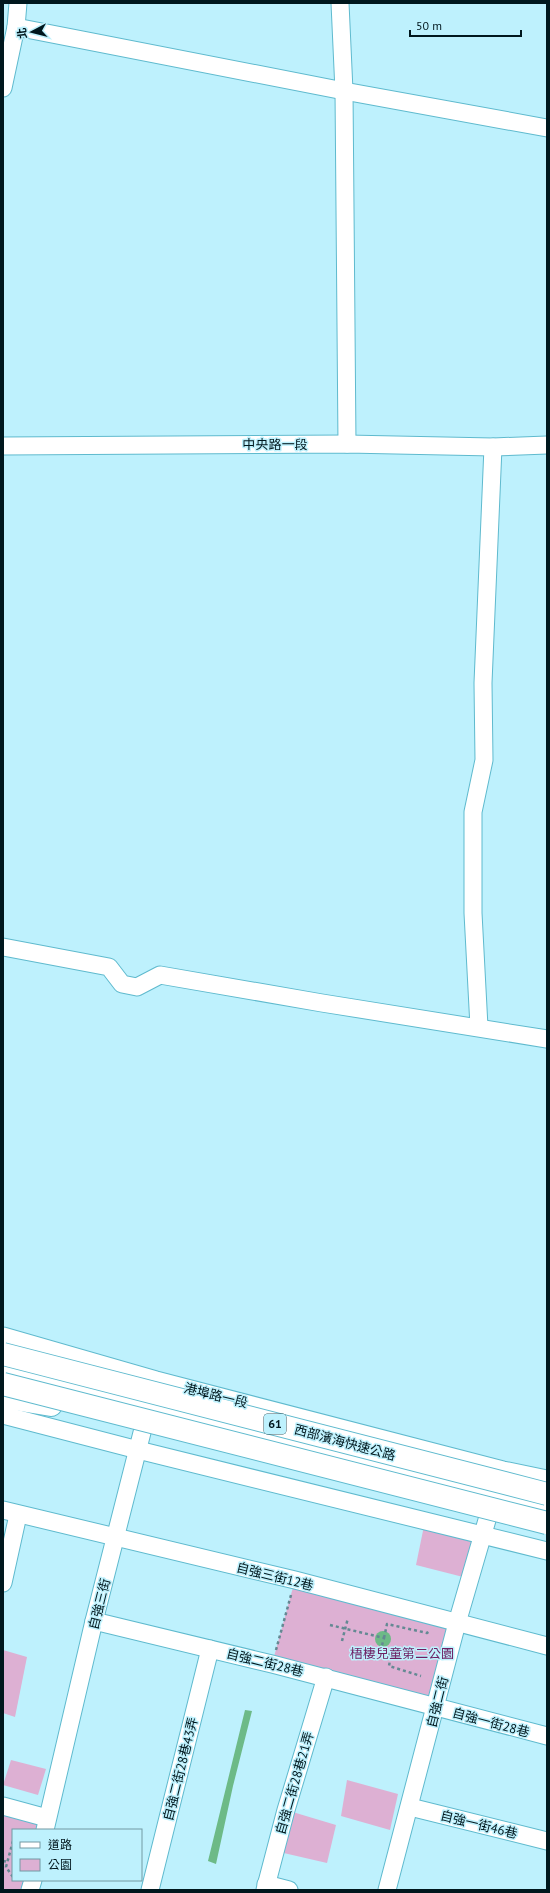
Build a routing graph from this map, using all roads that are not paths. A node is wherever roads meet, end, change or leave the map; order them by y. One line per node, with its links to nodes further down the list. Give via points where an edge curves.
1 (18, 3): 3 (street)
2 (340, 3): 5 (street)
3 (16, 27): 4 (street); 5 (street)
4 (3, 88)
5 (344, 91): 6 (street); 7 (street)
6 (547, 128)
7 (347, 444): 9 (street, 中央路一段); 10 (street, 中央路一段)
8 (547, 445): 10 (street, 中央路一段)
9 (3, 446)
10 (493, 447): 12 (street, via 483,683 484,760 473,812 473,913)
11 (3, 947): 12 (street, via 109,966 122,984 137,987 160,975)
12 (479, 1028): 13 (street)
13 (547, 1039)
14 (3, 1336): 18 (street, 港埠路一段)
15 (3, 1343): 19 (highway, bridge, via 78,1364)
16 (3, 1354): 19 (highway, 西部濱海快速公路 / 61, bridge)
17 (3, 1368): 22 (street, 港埠路一段)
18 (156, 1380): 22 (street, 自強三街); 26 (street, 港埠路一段)
19 (114, 1382): 29 (highway, 西部濱海快速公路 / 61, bridge)
20 (3, 1384): 23 (highway, 61, bridge)
21 (3, 1397): 23 (highway, bridge, via 64,1408)
22 (149, 1406): 25 (street, 自強三街); 28 (street, 港埠路一段)
23 (112, 1411): 29 (highway, 61, bridge)
24 (3, 1415): 25 (street)
25 (138, 1450): 31 (street); 32 (street, 自強三街)
26 (503, 1470): 27 (street, 港埠路一段); 28 (street, 自強二街)
27 (547, 1479)
28 (494, 1496): 29 (street, 港埠路一段); 31 (street, 自強二街)
29 (546, 1509)
30 (10, 1512): 32 (street, 自強三街12巷); 34 (street)
31 (483, 1536): 33 (street); 36 (street, 自強二街)
32 (115, 1538): 35 (street, 自強三街); 36 (street, 自強三街12巷, via 295,1580)
33 (547, 1551)
34 (3, 1582)
35 (94, 1621): 38 (street, 自強二街28巷); 44 (street, 自強三街)
36 (457, 1623): 37 (street, 自強三街12巷); 40 (street, 自強二街)
37 (547, 1646)
38 (210, 1649): 39 (street, 自強二街28巷); 47 (street, 自強二街28巷43弄)
39 (326, 1677): 40 (street, 自強二街28巷); 46 (street, 自強二街28巷21弄)
40 (435, 1707): 41 (street, 自強一街28巷); 43 (street, 自強二街)
41 (547, 1736)
42 (3, 1806): 44 (street)
43 (410, 1807): 45 (street, 自強一街46巷); 49 (street, 自強二街)
44 (46, 1824)
45 (547, 1841)
46 (266, 1887): 48 (street)
47 (150, 1890)
48 (289, 1890)
49 (387, 1890)

